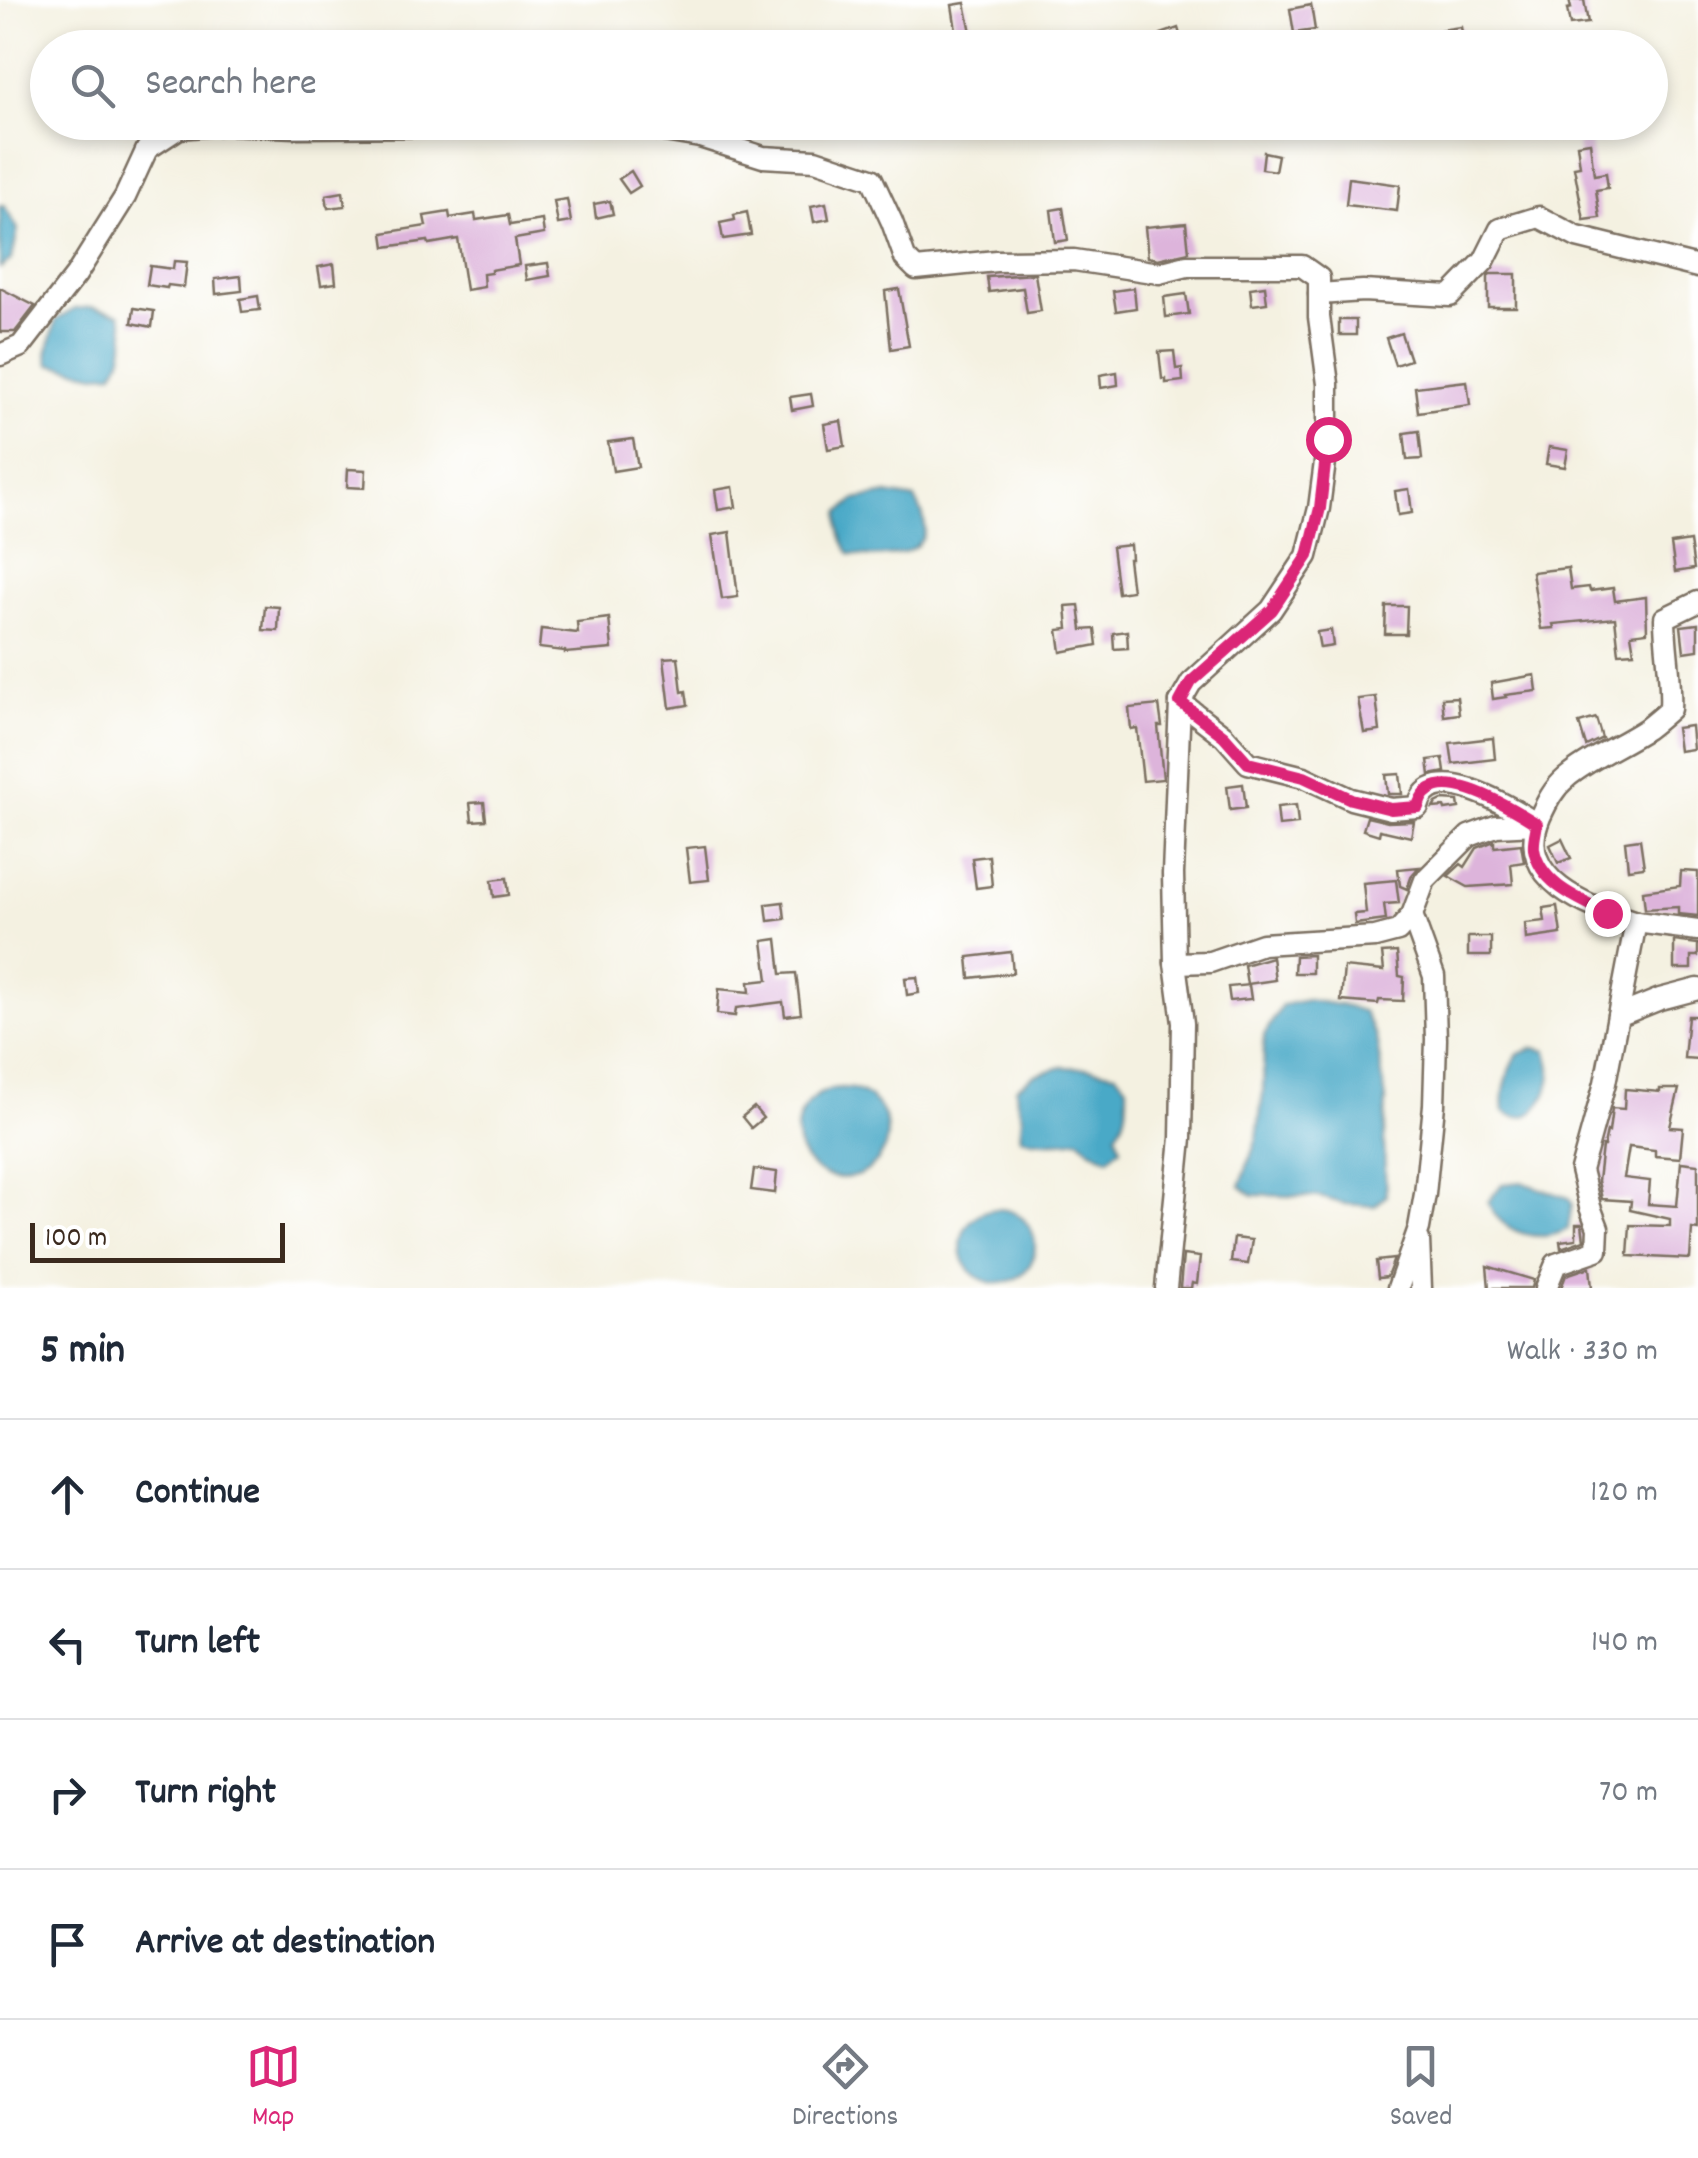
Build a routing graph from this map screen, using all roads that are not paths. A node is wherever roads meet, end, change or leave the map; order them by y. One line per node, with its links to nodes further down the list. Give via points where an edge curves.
1 (161, 140): 5 (street, via 146,150 76,276 21,346)
2 (709, 140): 4 (street, via 764,158 815,160 872,179 905,258 916,269 1074,260 1159,272 1302,266 1319,278)
3 (1698, 267): 4 (street, via 1577,237 1540,217 1500,228 1484,261 1450,296)
4 (1319, 294): 7 (street, via 1328,439 1308,556 1272,610 1191,682)
5 (0, 355)
6 (1698, 602): 8 (street, via 1665,618 1670,710 1566,778)
7 (1180, 702): 8 (street, via 1248,763 1304,777 1351,799 1391,809 1418,807 1429,788 1451,785 1491,796); 12 (street)
8 (1537, 824): 9 (street, via 1496,826 1469,836 1425,880); 10 (street, via 1533,847 1545,875 1574,897)
9 (1412, 915): 12 (street, via 1398,931 1375,937 1262,944 1210,962); 15 (street, via 1434,976 1436,1039)
10 (1636, 922): 11 (street); 14 (street)
11 (1698, 930)
12 (1175, 964): 16 (street, via 1183,1022 1181,1138)
13 (1698, 990): 14 (street)
14 (1618, 1016): 19 (street, via 1581,1170 1598,1228 1597,1250 1556,1264)
15 (1419, 1228): 17 (street); 18 (street)
16 (1166, 1288)
17 (1398, 1288)
18 (1421, 1288)
19 (1546, 1288)

